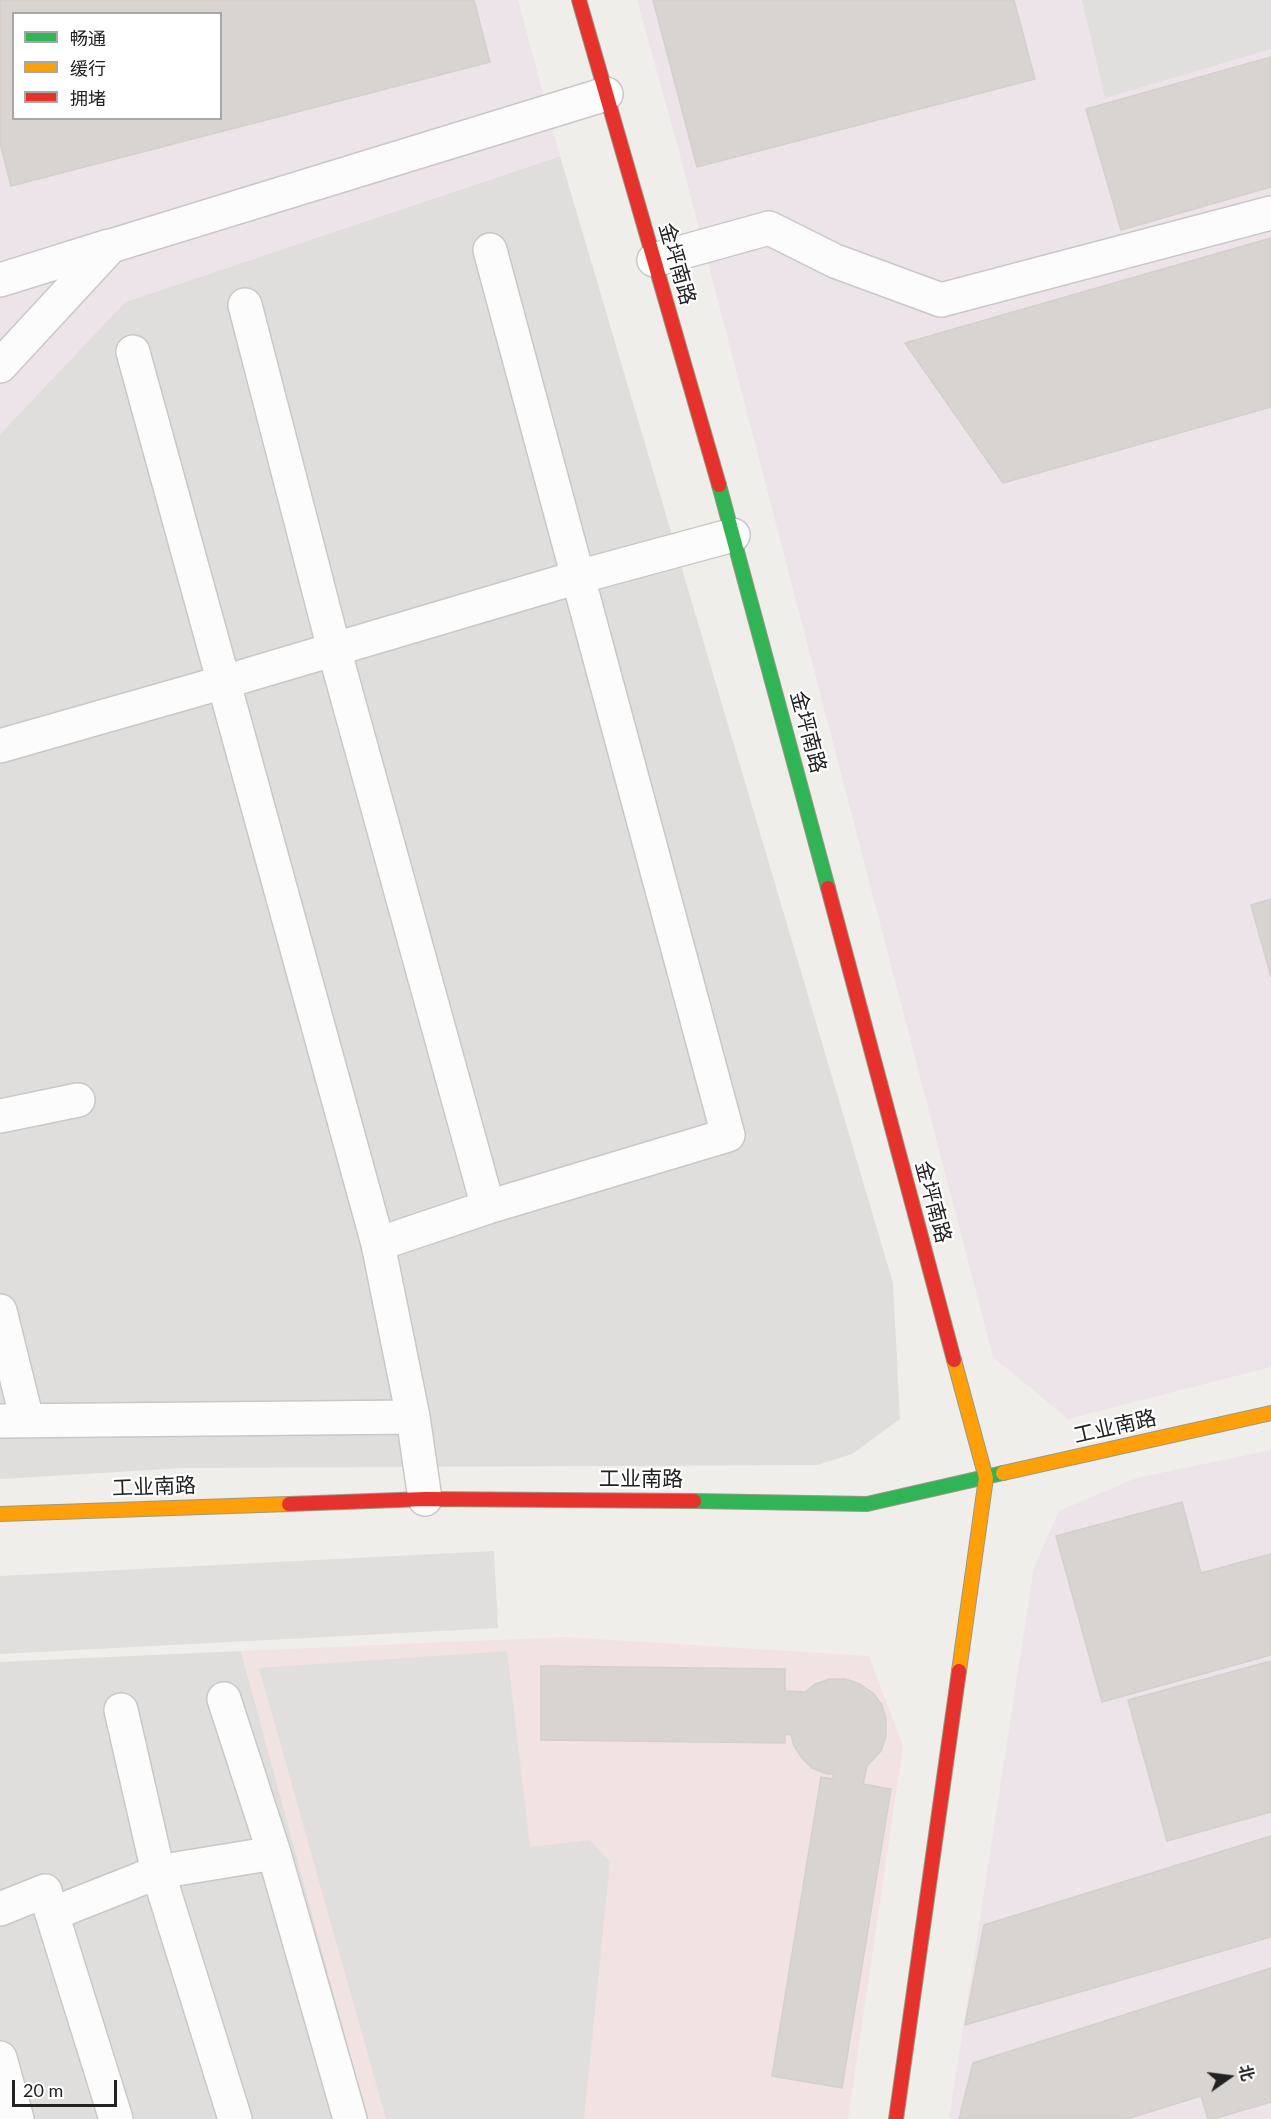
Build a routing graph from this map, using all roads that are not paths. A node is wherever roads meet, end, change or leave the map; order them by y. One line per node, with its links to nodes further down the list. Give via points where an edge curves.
1 (579, 0): 2 (street, 金坪南路)
2 (606, 94): 4 (street); 6 (street, 金坪南路)
3 (1271, 213): 6 (street, via 941,300 835,261 769,228)
4 (111, 246): 7 (street); 10 (street)
5 (490, 250): 12 (street)
6 (654, 260): 11 (street, 金坪南路)
7 (0, 280)
8 (245, 304): 13 (street)
9 (133, 352): 14 (street)
10 (0, 366)
11 (733, 535): 12 (street); 25 (street, 金坪南路)
12 (578, 577): 13 (street); 18 (street, via 728,1136)
13 (334, 649): 14 (street); 18 (street)
14 (224, 682): 15 (street); 19 (street)
15 (0, 746)
16 (78, 1100): 17 (street)
17 (0, 1116)
18 (488, 1207): 19 (street)
19 (378, 1244): 23 (street)
20 (0, 1311): 21 (street)
21 (7, 1370): 24 (street)
22 (1271, 1413): 25 (street, 工业南路)
23 (413, 1417): 24 (street); 26 (street)
24 (14, 1420)
25 (986, 1479): 26 (street, 工业南路, via 867,1504); 39 (street)
26 (425, 1499): 27 (street, 工业南路)
27 (0, 1514)
28 (224, 1699): 30 (street)
29 (121, 1710): 31 (street)
30 (274, 1853): 31 (street); 38 (street)
31 (158, 1872): 33 (street); 37 (street)
32 (0, 1909): 33 (street, via 45,1890)
33 (52, 1914): 36 (street)
34 (0, 2058): 35 (street)
35 (17, 2119)
36 (116, 2119)
37 (234, 2119)
38 (350, 2119)
39 (896, 2119)

